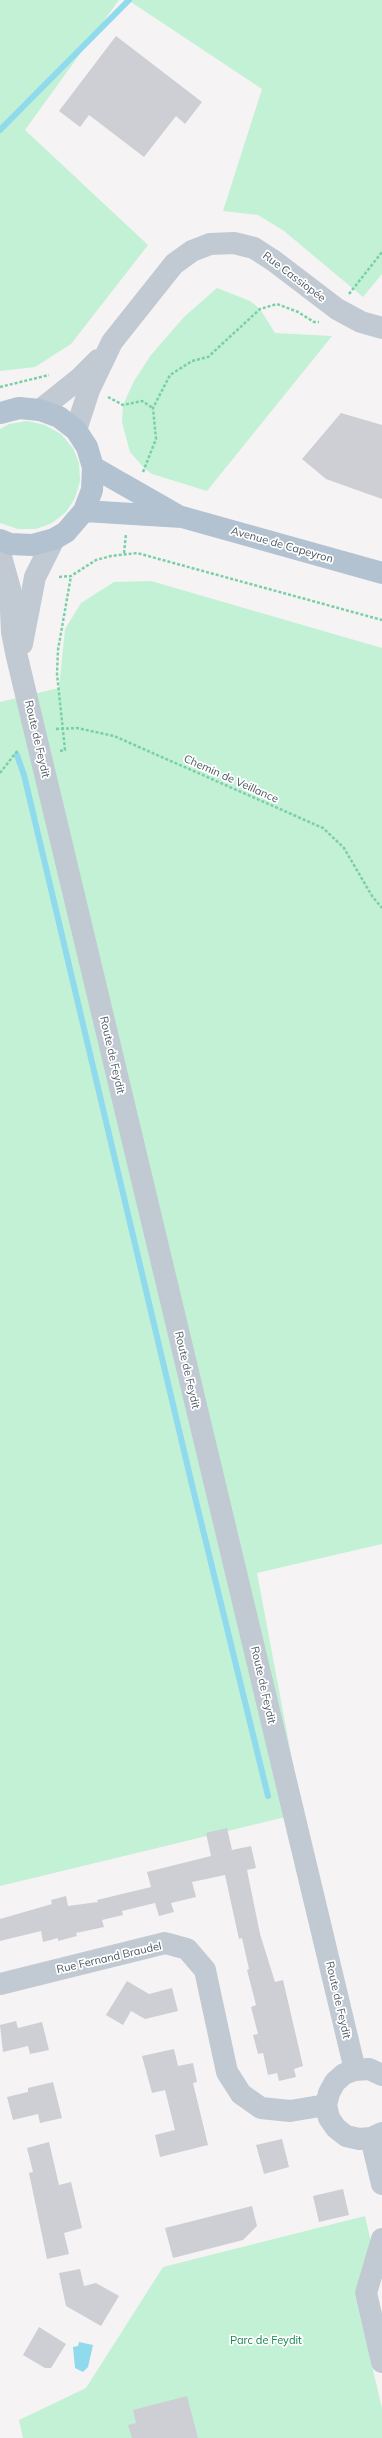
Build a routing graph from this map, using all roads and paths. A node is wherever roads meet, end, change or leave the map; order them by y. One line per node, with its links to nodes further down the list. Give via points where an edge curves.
1 (382, 252): 2 (path)
2 (337, 309): 3 (street, Rue Cassiopée, via 361,322); 4 (street, Rue Cassiopée, via 274,260 254,248 234,243 210,244 192,251 174,264); 9 (path, via 327,321 314,322 277,304 260,309 208,357 192,361 170,375 153,408 156,439 145,469)
3 (382, 328)
4 (106, 352): 5 (street, via 80,378); 7 (street, via 89,390)
5 (40, 410): 6 (main road, via 19,408); 7 (main road, via 59,417)
6 (0, 413)
7 (76, 430): 8 (main road, via 87,447)
8 (93, 467): 9 (main road, Avenue de Capeyron); 10 (main road, via 92,490)
9 (134, 489): 12 (main road, Avenue de Capeyron)
10 (84, 511): 11 (main road, Avenue de Capeyron); 13 (main road, via 76,522)
11 (128, 514): 12 (main road, Avenue de Capeyron); 16 (path)
12 (182, 517): 17 (main road, Avenue de Capeyron)
13 (54, 539): 14 (main road, via 32,545 10,544); 19 (street, Route de Feydit)
14 (0, 540)
15 (0, 553): 21 (street, Route de Feydit, via 10,589 12,632)
16 (124, 553): 18 (path, via 96,560); 20 (path, via 151,556)
17 (382, 573)
18 (71, 576): 19 (path, via 42,579); 22 (path, via 58,650 57,674)
19 (35, 577): 21 (street, Route de Feydit, via 24,631)
20 (382, 620)
21 (21, 670): 23 (street, Route de Feydit)
22 (62, 728): 23 (path, Chemin de Veillance); 24 (path, via 65,750); 25 (path, Chemin de Veillance, via 77,728 114,736 323,828 344,848 372,896)
23 (35, 730): 24 (street, Route de Feydit)
24 (40, 754): 27 (street, Route de Feydit)
25 (382, 908)
26 (0, 1984): 29 (street, Rue Fernand Braudel, via 165,1943 187,1950 205,1970 227,2072 241,2094 261,2108 290,2111)
27 (355, 2070): 28 (street, via 369,2070); 29 (street, via 334,2082 328,2093)
28 (382, 2075)
29 (326, 2105): 30 (street, via 329,2118 346,2136 359,2139)
30 (376, 2136): 31 (street)
31 (382, 2184)
32 (382, 2239): 33 (street, via 366,2293)
33 (382, 2362)

